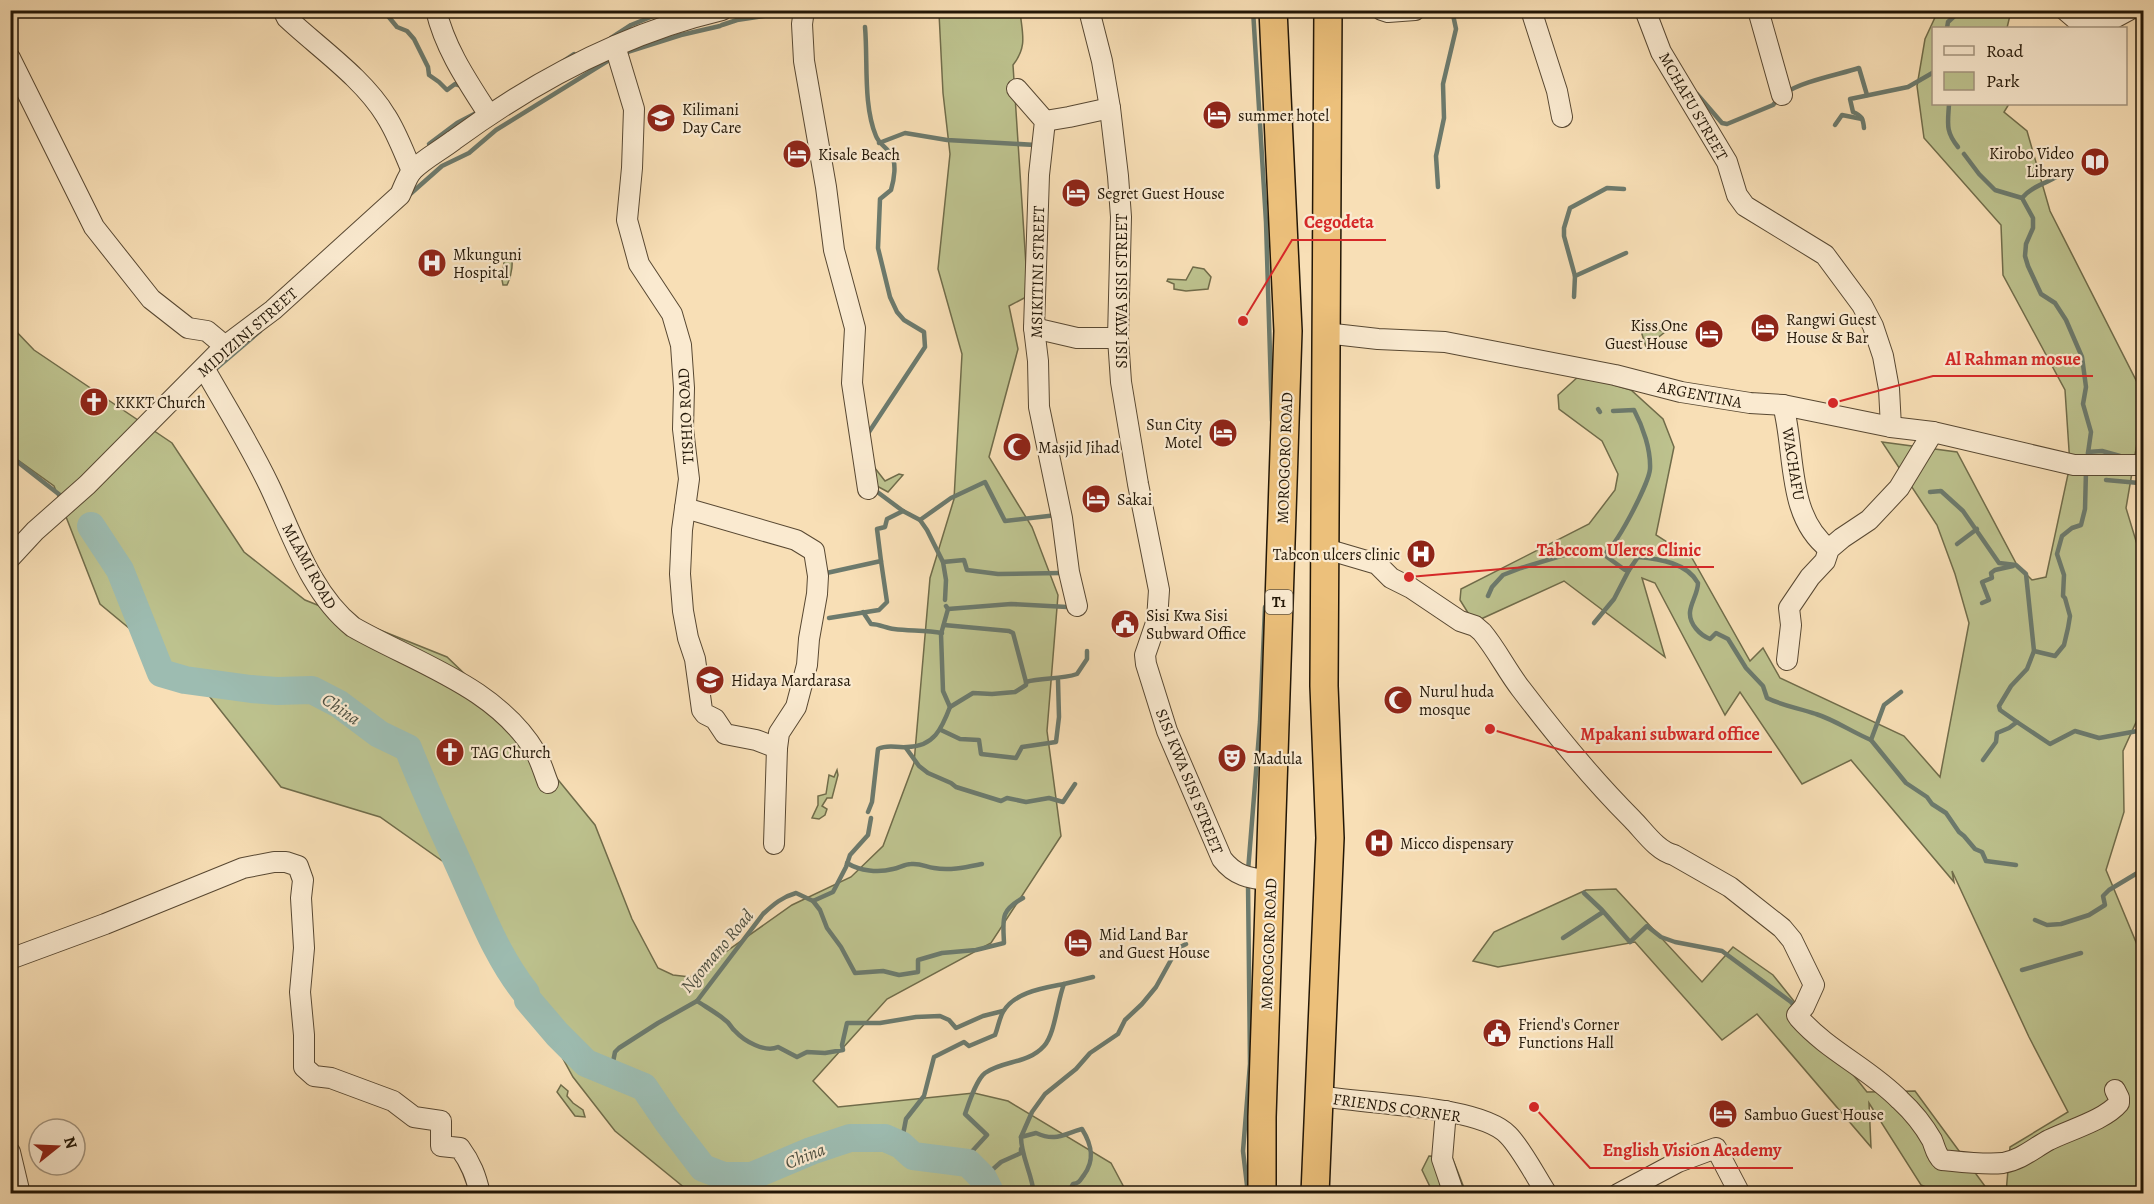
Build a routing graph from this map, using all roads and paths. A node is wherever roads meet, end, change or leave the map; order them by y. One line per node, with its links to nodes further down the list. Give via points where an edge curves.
1 (283, 10): 25 (street, via 287,18 355,79 387,116)
2 (436, 10): 22 (street, via 442,34)
3 (722, 10): 17 (street, MIDIZINI STREET)
4 (804, 10): 35 (street, via 804,61 834,250 855,328 852,383)
5 (1089, 10): 21 (street, SISI KWA SISI STREET)
6 (1273, 10): 45 (highway, MOROGORO ROAD / T1, via 1288,331)
7 (1328, 10): 27 (highway)
8 (1382, 10): 9 (street)
9 (1415, 10)
10 (1531, 10): 23 (street)
11 (1645, 10): 32 (street, MCHAFU STREET, via 1661,52 1727,162 1744,206 1825,255 1868,315 1887,372)
12 (1758, 10): 20 (street)
13 (2065, 10): 15 (street)
14 (2128, 10): 16 (street)
15 (2086, 27)
16 (2091, 27)
17 (615, 46): 22 (street, MIDIZINI STREET); 36 (street, TISHIO ROAD, via 634,109 627,220 639,264 672,314 681,345 683,429 689,479)
18 (10, 58): 29 (street, via 94,227 151,299 188,328 207,331)
19 (1017, 89): 24 (street)
20 (1782, 95)
21 (1110, 108): 24 (street); 28 (street, SISI KWA SISI STREET, via 1121,217)
22 (489, 115): 25 (street, MIDIZINI STREET)
23 (1562, 117)
24 (1045, 121): 26 (street, MSIKITINI STREET, via 1039,175)
25 (412, 171): 29 (street, MIDIZINI STREET, via 400,195 273,310)
26 (1034, 328): 28 (street, via 1077,338); 40 (street, MSIKITINI STREET, via 1039,407)
27 (1325, 333): 31 (street, ARGENTINA, via 1445,342 1682,392); 37 (highway)
28 (1118, 338): 45 (street, SISI KWA SISI STREET, via 1121,382 1159,590 1146,664 1167,731 1222,859 1234,872)
29 (225, 346): 30 (street, MIDIZINI STREET)
30 (204, 368): 39 (street, MIDIZINI STREET); 43 (street, MLAMI ROAD, via 270,485 320,590 338,615 353,627 490,701 533,748)
31 (1783, 405): 32 (street, ARGENTINA); 38 (street, WACHAFU, via 1794,481 1805,519)
32 (1891, 427): 33 (street, ARGENTINA)
33 (1933, 432): 34 (street, ARGENTINA, via 2074,465); 38 (street, via 1893,495 1869,520)
34 (2144, 465)
35 (868, 489)
36 (686, 508): 42 (street, TISHIO ROAD, via 680,574 702,710 715,719 725,734); 42 (street, via 796,540 814,551 817,594 807,665 796,707 779,733)
37 (1326, 549): 47 (street, via 1377,564 1390,578 1460,621 1475,626 1561,739 1649,837 1668,853 1730,887 1782,928 1814,985 1797,1015 1799,1018 1820,1039 1901,1101 1932,1140 1942,1160 2005,1163 2015,1159 2108,1113 2119,1103); 48 (highway, via 1324,686 1330,838)
38 (1829, 549): 41 (street, via 1825,561 1789,608)
39 (10, 558)
40 (1077, 606)
41 (1787, 660)
42 (777, 748): 44 (street)
43 (548, 783)
44 (774, 844)
45 (1270, 880): 53 (highway, MOROGORO ROAD / T1)
46 (10, 958): 52 (street, via 243,868 280,862 298,866 303,880 300,992 304,1067 314,1076 331,1078 393,1101 414,1117 441,1121 441,1146 460,1148 476,1175)
47 (2115, 1090)
48 (1320, 1096): 49 (street, FRIENDS CORNER); 54 (highway)
49 (1446, 1111): 55 (street, via 1442,1159); 56 (street, FRIENDS CORNER, via 1481,1120 1508,1135)
50 (10, 1152): 51 (street)
51 (20, 1194)
52 (480, 1194)
53 (1262, 1194)
54 (1315, 1194)
55 (1454, 1194)
56 (1546, 1194)
57 (1618, 1194): 58 (street, via 1669,1166 1716,1148)
58 (1740, 1194)

